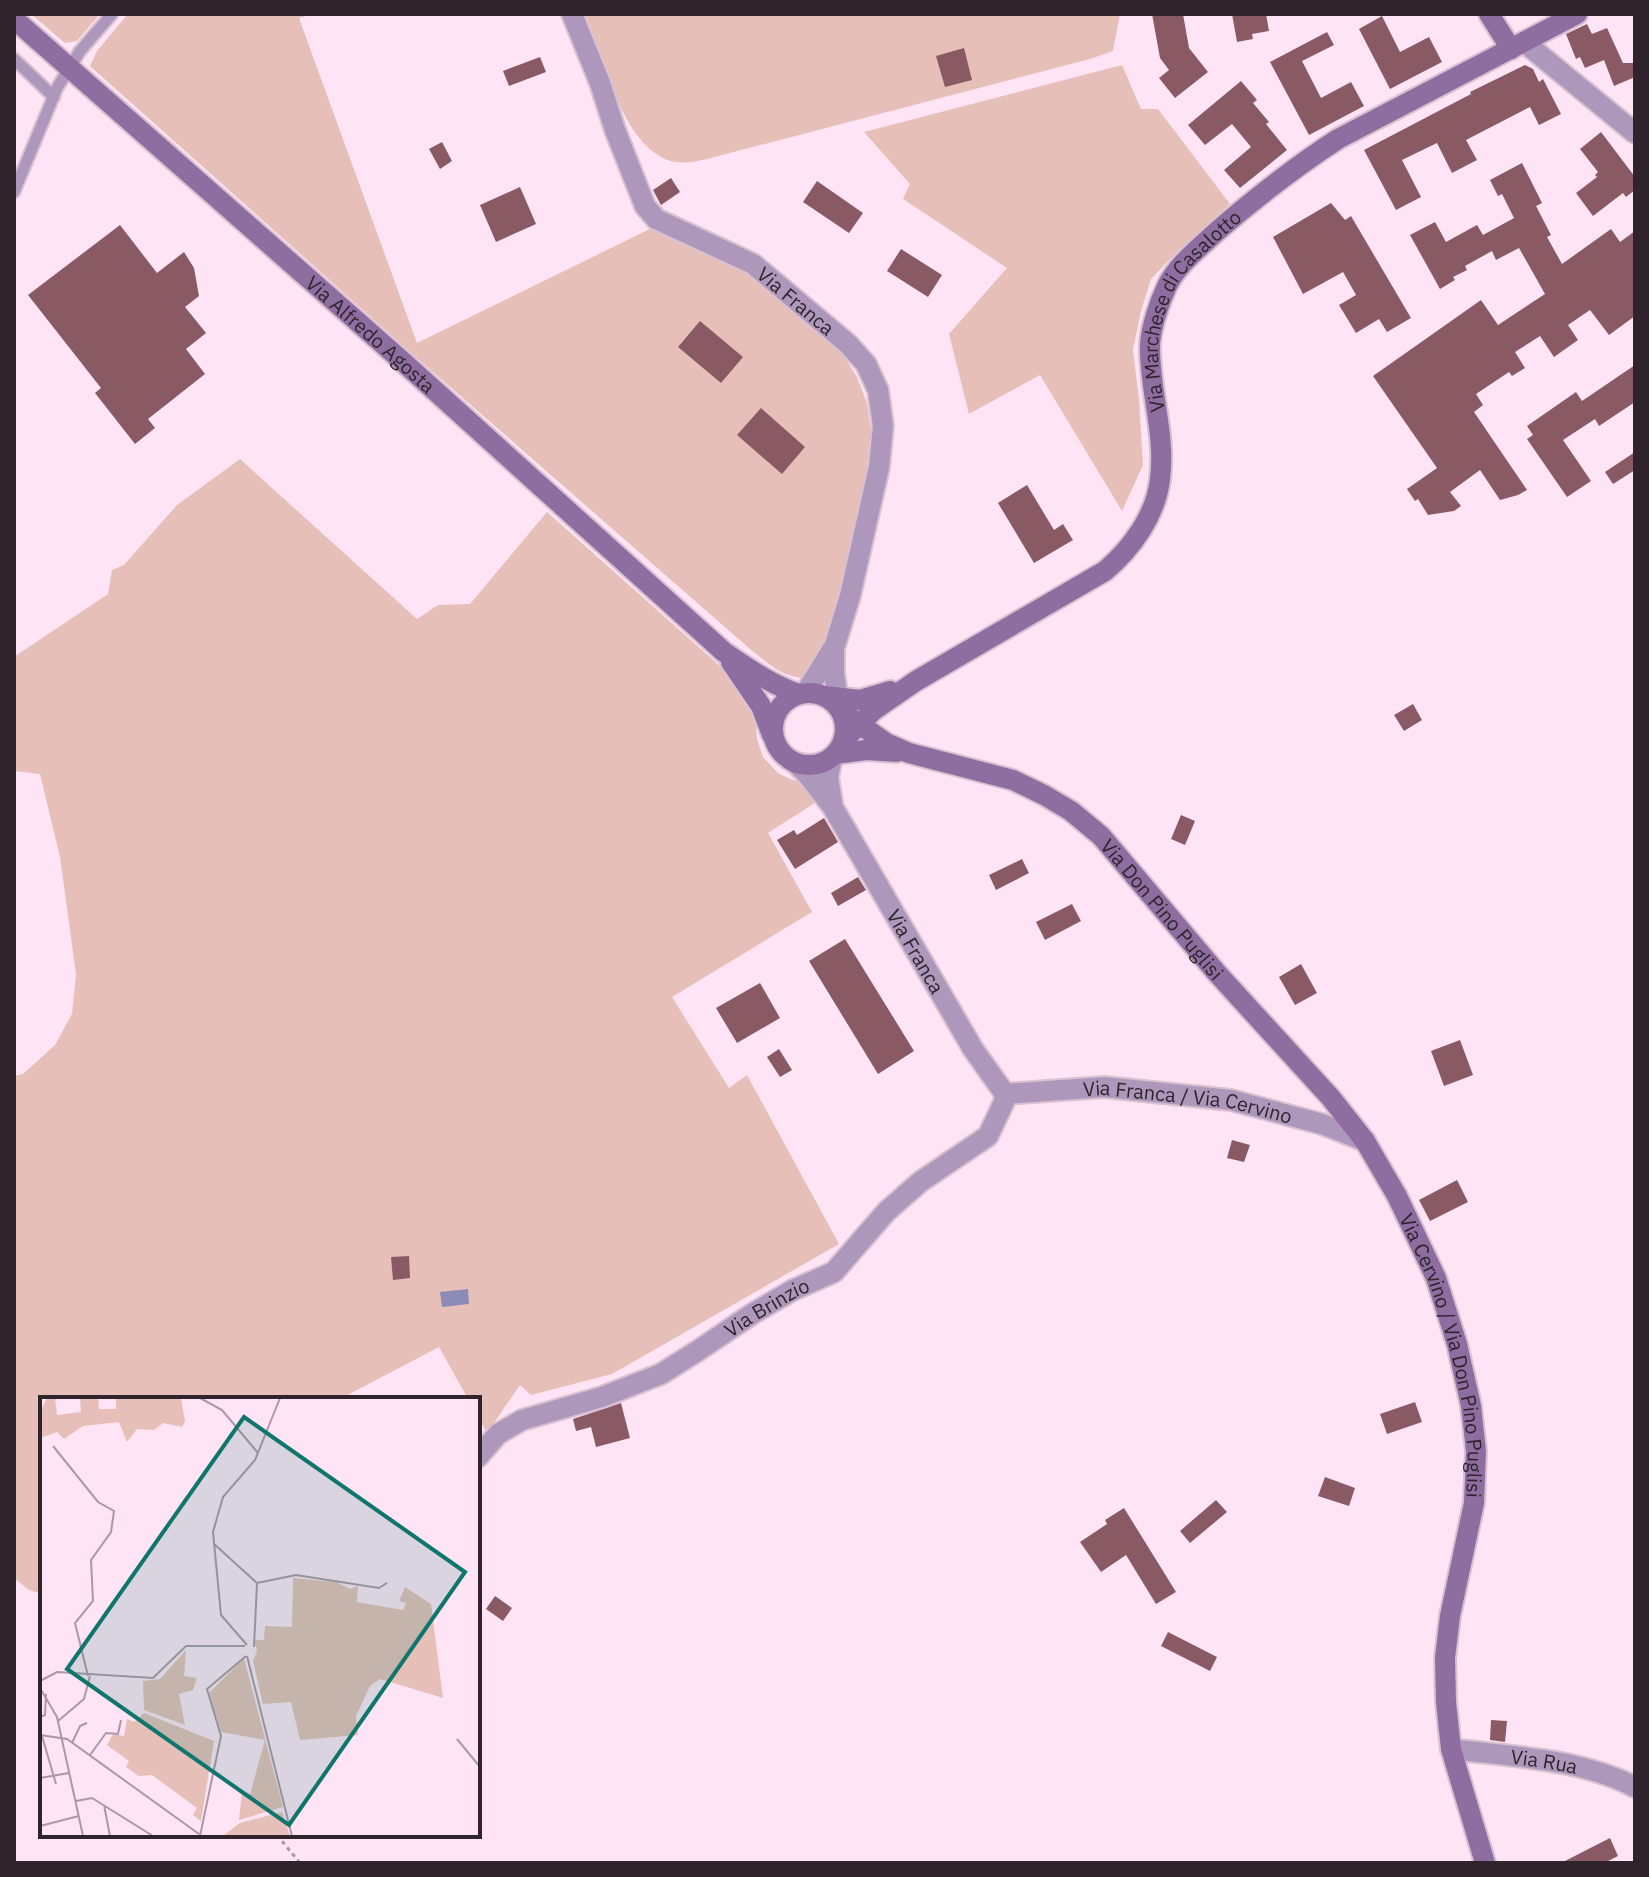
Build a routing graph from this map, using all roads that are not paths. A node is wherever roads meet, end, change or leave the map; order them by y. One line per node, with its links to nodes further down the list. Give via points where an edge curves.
1 (112, 14): 8 (lane)
2 (572, 14): 12 (street, Via Franca, via 645,206 656,219 753,264 848,344 866,364 878,390 883,426 879,467)
3 (1489, 14): 6 (street)
4 (1577, 14): 6 (street, Via Marchese di Casalotto)
5 (14, 19): 8 (street, Via Alfredo Agosta)
6 (1518, 45): 10 (street); 15 (street, Via Marchese di Casalotto, via 1311,156 1188,257 1167,284 1150,343 1162,447 1160,480 1153,508 1138,534 1105,571)
7 (14, 59): 9 (lane)
8 (69, 68): 9 (lane); 13 (street, Via Alfredo Agosta)
9 (54, 97): 11 (lane)
10 (1635, 133)
11 (14, 192)
12 (835, 645): 14 (street); 16 (street)
13 (724, 652): 16 (street, Via Alfredo Agosta, via 782,688); 19 (street, Via Alfredo Agosta, via 761,706)
14 (834, 673): 16 (street); 17 (street, via 840,685)
15 (916, 681): 17 (street); 18 (street)
16 (824, 700): 17 (street); 18 (street); 19 (street, via 789,698 775,716); 20 (street, via 845,721)
17 (860, 700)
18 (858, 725): 20 (street); 21 (street)
19 (774, 737): 22 (street, via 784,756)
20 (837, 751): 21 (street); 22 (street, via 813,765); 23 (street, via 828,777)
21 (909, 753): 25 (street, Via Don Pino Puglisi, via 1013,780 1071,811 1101,836)
22 (794, 762): 23 (street, Via Franca)
23 (832, 806): 24 (street, Via Franca, via 973,1049)
24 (1005, 1094): 25 (street, Via Franca / Via Cervino, via 1104,1087 1231,1100); 26 (street, Via Brinzio, via 988,1136 886,1212 834,1272 752,1314 661,1374 522,1420 498,1434)
25 (1365, 1141): 27 (street, Via Cervino / Via Don Pino Puglisi, via 1436,1278 1471,1406 1474,1503 1445,1658)
26 (480, 1455)
27 (1451, 1749): 28 (street, Via Rua, via 1563,1763); 29 (street, Via Cervino / Via Don Pino Puglisi)
28 (1635, 1787)
29 (1485, 1863)

